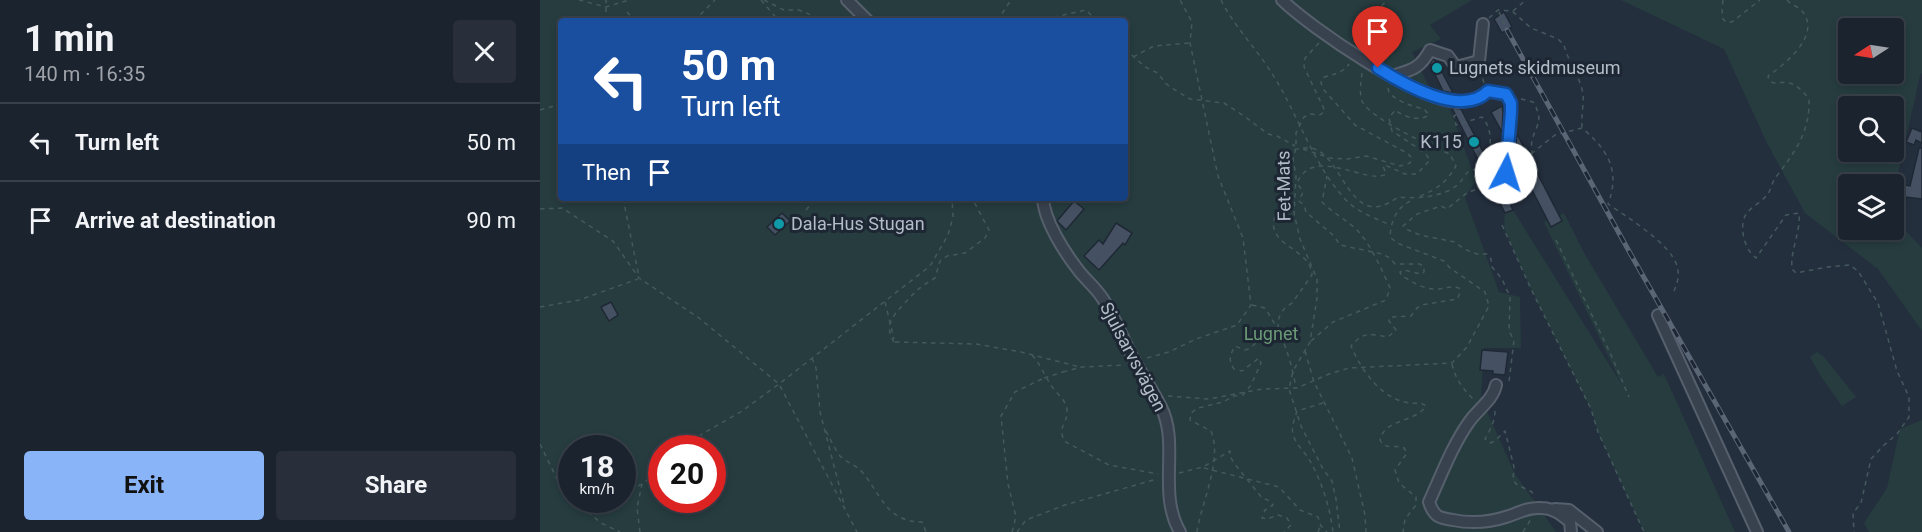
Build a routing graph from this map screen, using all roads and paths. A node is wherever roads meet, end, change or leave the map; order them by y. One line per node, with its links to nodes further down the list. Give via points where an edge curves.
1 (579, 0): 16 (path)
2 (606, 0): 16 (path)
3 (629, 0): 16 (path)
4 (715, 0): 22 (path)
5 (762, 0): 23 (path); 24 (path)
6 (847, 0): 25 (street)
7 (1011, 0): 26 (path)
8 (1180, 0): 32 (path, via 1192,22)
9 (1221, 0): 43 (path, via 1271,72)
10 (1282, 0): 31 (street)
11 (1387, 0): 34 (path, via 1359,45)
12 (1526, 0): 18 (path)
13 (1723, 0): 14 (path, via 1726,22 1737,20)
14 (1760, 0)
15 (1787, 0): 136 (path, via 1806,16 1808,33 1796,54 1768,76 1773,83 1799,86 1809,99 1808,123 1768,194 1745,215 1744,236 1747,249 1756,258 1786,215 1799,213 1792,269 1796,273 1850,265 1878,303 1909,397 1909,417 1898,434 1871,459 1861,503 1854,513)
16 (606, 7): 20 (path)
17 (1498, 10): 18 (path); 29 (path); 30 (path)
18 (1512, 11): 45 (path, via 1531,28 1564,45 1583,95)
19 (627, 12): 21 (path)
20 (606, 18)
21 (632, 18)
22 (697, 18)
23 (777, 18)
24 (819, 18)
25 (864, 18)
26 (999, 18)
27 (1048, 18): 28 (path, via 1086,9)
28 (1094, 18)
29 (1483, 24): 37 (street, via 1479,61 1456,67 1448,56 1430,50 1416,69)
30 (1507, 30)
31 (1330, 37): 34 (street); 43 (path, via 1305,58 1304,67 1325,111 1304,117)
32 (1190, 43): 35 (path, via 1154,46); 39 (path)
33 (1128, 52): 35 (path)
34 (1360, 56): 37 (street); 44 (path, via 1362,102); 51 (path, via 1345,70 1322,78 1324,90 1355,125 1412,158 1410,163 1400,166 1366,156)
35 (1134, 57): 36 (path); 39 (path, via 1175,90)
36 (1128, 60)
37 (1392, 76): 44 (path, via 1389,93 1424,109 1429,116 1419,120 1395,111 1390,115); 54 (street, via 1459,102 1488,91 1506,94 1511,112)
38 (1519, 98): 50 (path, via 1533,102 1540,116 1531,142)
39 (1202, 101): 46 (path, via 1224,103); 72 (path, via 1218,176 1243,238)
40 (558, 105): 41 (path)
41 (540, 110)
42 (1463, 112): 57 (path, via 1454,116 1456,125 1482,117 1488,124 1491,148 1485,166 1468,171 1453,189)
43 (1299, 123): 46 (path, Fet-Mats); 48 (path)
44 (1390, 123): 53 (path, via 1392,131 1430,160 1417,174 1405,174 1385,165 1386,174 1380,177); 57 (path, via 1422,144 1450,154 1456,166 1447,181)
45 (1582, 128): 50 (path, via 1555,135); 70 (path, via 1609,158 1614,178 1608,204 1667,249 1677,266 1678,282)
46 (1295, 148): 47 (path); 75 (path, via 1288,152 1282,167 1287,197 1277,209 1274,224 1279,238 1306,260 1312,275 1284,309); 77 (path, Fet-Mats, via 1296,228 1317,279)
47 (1299, 148): 48 (path); 49 (path)
48 (1312, 148): 49 (path); 51 (path)
49 (1315, 154): 51 (path); 52 (path)
50 (1532, 155): 54 (path)
51 (1325, 156): 53 (path)
52 (1322, 167): 53 (path); 55 (path); 68 (path, via 1301,174 1297,183 1303,192 1299,201 1341,244)
53 (1334, 168): 57 (path, via 1351,194 1372,207 1388,205 1398,197)
54 (1506, 173)
55 (1327, 175): 66 (path, via 1347,201); 68 (path, via 1322,202 1358,230)
56 (1492, 185): 89 (path, via 1468,192 1447,209 1441,206 1417,214 1403,226 1420,235 1455,242 1477,254 1487,254 1491,259 1510,297 1509,331 1514,340 1509,382)
57 (1414, 199): 66 (path, via 1397,210)
58 (624, 201): 69 (path)
59 (814, 201): 64 (path)
60 (952, 201): 71 (path, via 948,235 930,266)
61 (974, 201): 76 (path, via 989,230 985,238 965,253 940,261 935,278 917,288 892,316 889,324)
62 (1044, 201): 81 (street, Sjulsarvsvägen, via 1055,234 1104,301)
63 (540, 209): 69 (path, via 562,208 613,241)
64 (806, 210)
65 (1502, 225): 134 (path, via 1591,409)
66 (1390, 226): 82 (path, via 1390,237 1397,243 1444,261 1485,292 1489,306 1467,347)
67 (1556, 240): 94 (path)
68 (1371, 251): 77 (path, via 1390,288 1386,300 1333,322); 85 (path, via 1395,264 1420,264 1424,267 1420,274 1400,272 1415,283 1435,290 1453,286 1460,288 1460,293 1457,299 1422,305 1411,316 1389,317 1396,330 1388,337 1359,337 1351,346)
69 (639, 278): 73 (path, via 579,300); 88 (path, via 699,318)
70 (1673, 293)
71 (885, 302): 76 (path); 80 (path)
72 (1251, 305): 75 (path, via 1265,308); 81 (path, via 1237,325)
73 (540, 307)
74 (1658, 315): 135 (street)
75 (1277, 328): 86 (path, via 1291,357); 92 (path, via 1273,340 1257,342 1245,350 1235,346 1230,354 1230,364 1242,371 1259,358 1261,363)
76 (894, 342): 79 (path, via 976,344)
77 (1310, 342): 78 (path, Fet-Mats)
78 (1305, 350): 86 (path, Fet-Mats); 87 (path)
79 (1032, 355): 84 (path); 105 (path, via 1064,400 1064,441 1109,465)
80 (812, 358): 88 (path); 99 (path)
81 (1135, 362): 93 (street, Sjulsarvsvägen)
82 (1452, 363): 85 (path); 97 (path, via 1464,390)
83 (1122, 366): 84 (path)
84 (1082, 367): 120 (path, bridge, via 1015,392 1002,416 1008,484 1016,518)
85 (1362, 368): 87 (path, via 1349,368); 130 (path, via 1398,402 1426,406 1413,418 1393,424 1380,440 1389,448 1399,446 1407,453 1395,470 1399,483 1416,497 1416,505 1405,519)
86 (1293, 371): 90 (path, Fet-Mats); 91 (path)
87 (1314, 382): 91 (path); 96 (path)
88 (779, 384): 100 (path); 113 (path)
89 (1496, 385): 95 (street)
90 (1289, 388): 91 (path); 92 (path); 98 (path)
91 (1297, 388)
92 (1247, 392): 93 (path, via 1209,399); 102 (path, via 1191,413 1190,420 1212,431)
93 (1155, 395): 105 (street, Sjulsarvsvägen, via 1166,421)
94 (1629, 397)
95 (1490, 398): 97 (street); 111 (path, via 1495,417 1485,439 1495,441 1505,431 1513,479 1532,492)
96 (1324, 403): 98 (path); 129 (path, via 1352,458)
97 (1481, 407): 111 (street, via 1456,444 1429,502 1432,512 1440,518 1473,523)
98 (1297, 411): 127 (path, via 1294,438 1311,462 1328,504); 128 (path, via 1332,481)
99 (824, 428): 113 (path); 119 (path, via 841,457 862,470 883,504 911,522 922,522)
100 (701, 435)
101 (540, 444): 108 (path)
102 (1213, 461): 103 (path); 104 (path); 106 (path, via 1230,451 1234,463)
103 (1203, 467): 104 (path); 105 (path)
104 (1212, 470): 106 (path); 123 (path)
105 (1168, 476): 121 (path, via 1065,505 1026,520); 122 (street, Sjulsarvsvägen, via 1170,505)
106 (1248, 478): 115 (path, via 1279,487 1300,510 1318,518); 124 (path, via 1262,498 1273,505 1262,518 1287,518 1291,525)
107 (648, 479): 109 (path)
108 (558, 480)
109 (642, 484): 110 (path); 117 (path, via 637,508)
110 (636, 487)
111 (1535, 508): 112 (street); 131 (path)
112 (1551, 509): 132 (street, via 1570,522); 133 (street, via 1569,510)
113 (846, 512): 118 (path)
114 (589, 513): 116 (path)
115 (1321, 526): 125 (path); 126 (path)
116 (620, 532)
117 (640, 532)
118 (857, 532)
119 (926, 532)
120 (1012, 532)
121 (1017, 532)
122 (1180, 532)
123 (1197, 532)
124 (1284, 532)
125 (1318, 532)
126 (1327, 532)
127 (1333, 532)
128 (1340, 532)
129 (1366, 532)
130 (1403, 532)
131 (1523, 532)
132 (1571, 532)
133 (1597, 532)
134 (1644, 532)
135 (1757, 532)
136 (1854, 532)

